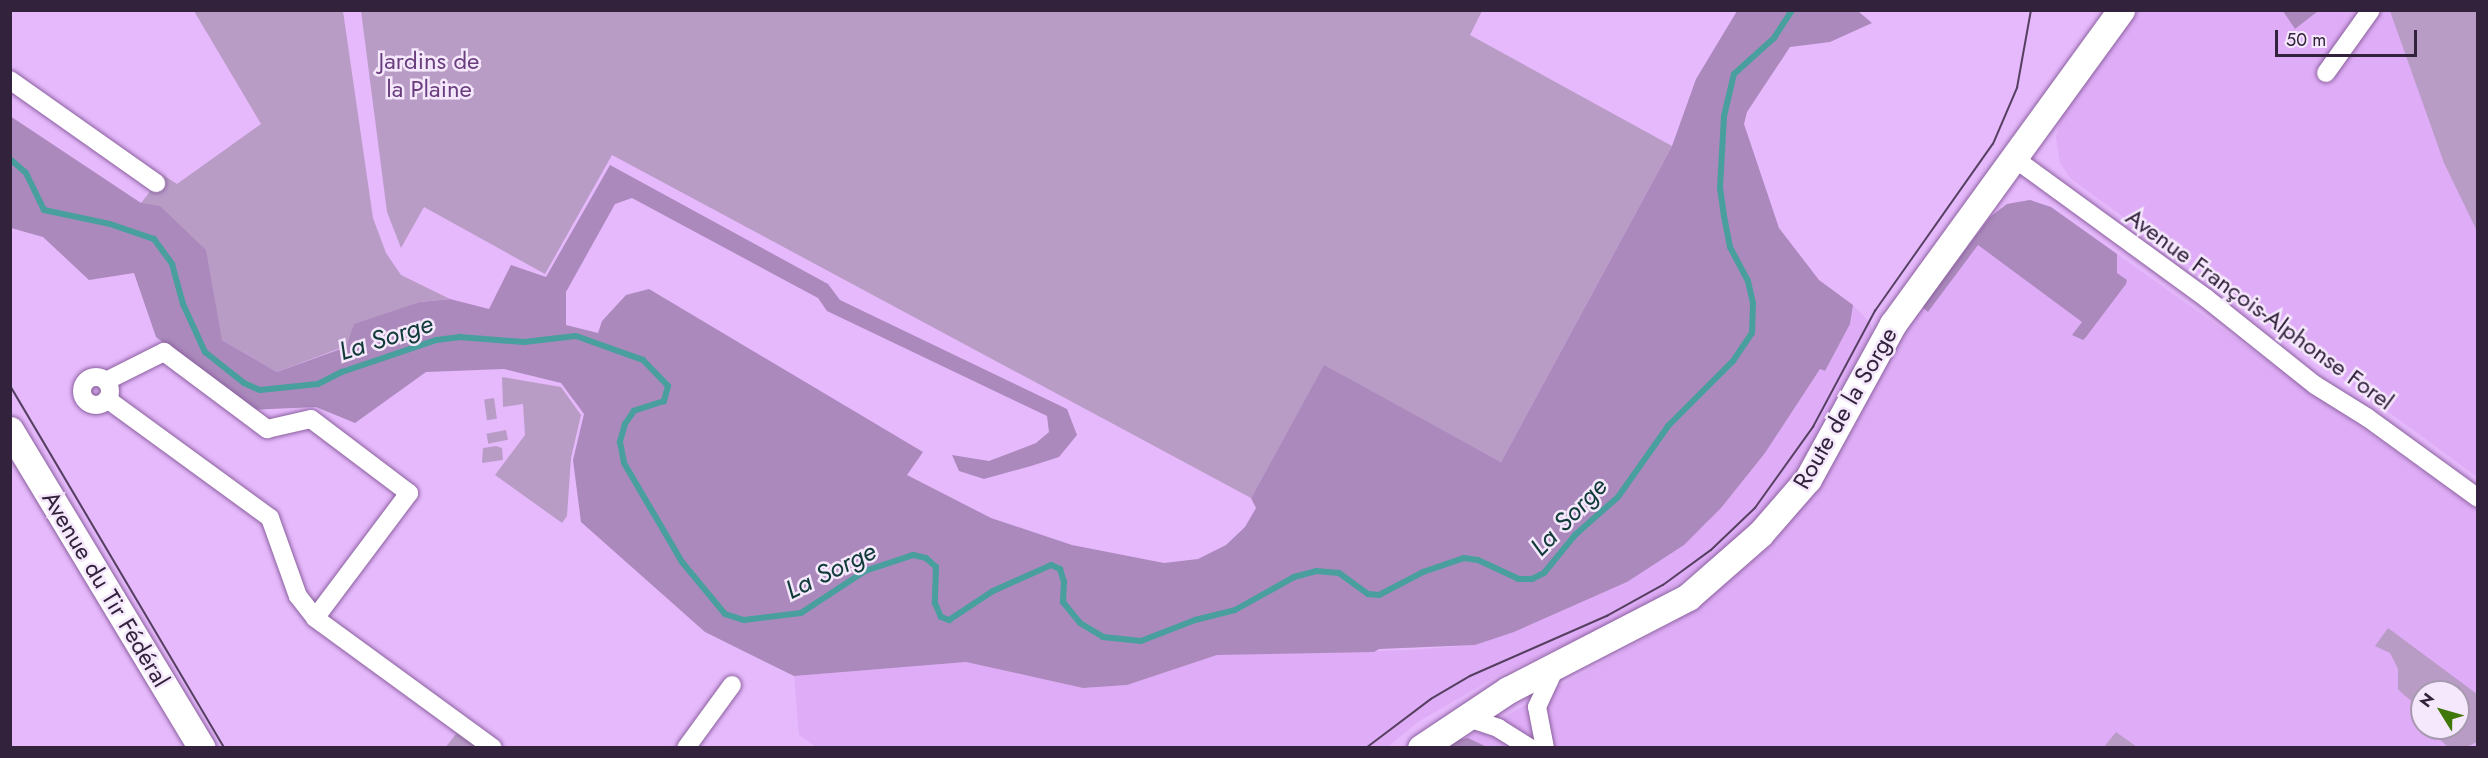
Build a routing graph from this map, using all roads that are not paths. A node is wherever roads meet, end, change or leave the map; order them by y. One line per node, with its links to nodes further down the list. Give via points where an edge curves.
1 (2121, 10): 5 (street, Route de la Sorge)
2 (2371, 10): 3 (street)
3 (2326, 73)
4 (10, 80): 6 (street)
5 (2014, 158): 10 (street, Avenue François-Alphonse Forel, via 2206,298 2315,385 2368,418); 12 (street, Route de la Sorge, via 1890,328 1832,441 1781,511 1735,559 1688,597)
6 (156, 183)
7 (106, 381): 8 (street, via 110,392); 8 (street, via 90,378 82,392 90,404 99,405); 11 (street, via 164,352 267,429 311,419 409,493)
8 (107, 399): 11 (street, via 270,518 298,596)
9 (12, 435): 15 (street, Avenue du Tir Fédéral)
10 (2478, 498)
11 (318, 620): 16 (street)
12 (1556, 666): 14 (street, Route de la Sorge); 20 (street, via 1537,707)
13 (732, 685): 17 (street)
14 (1465, 717): 18 (street, Route de la Sorge); 19 (street, via 1498,728)
15 (202, 747)
16 (492, 747)
17 (686, 747)
18 (1421, 747)
19 (1530, 747)
20 (1545, 747)

